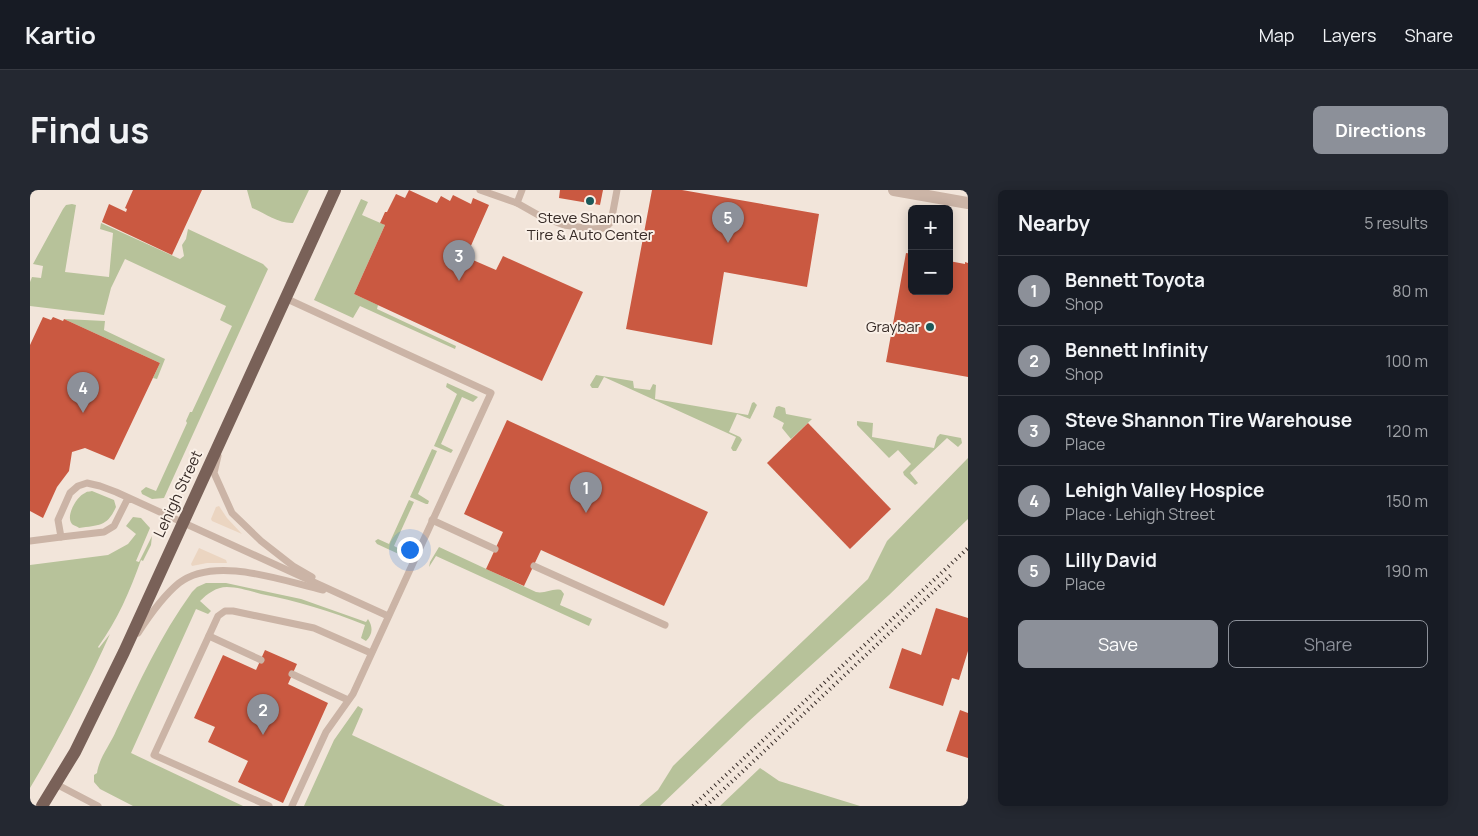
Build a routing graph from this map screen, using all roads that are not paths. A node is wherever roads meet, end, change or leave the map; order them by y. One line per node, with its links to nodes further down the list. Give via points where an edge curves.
1 (335, 190): 8 (main road, Lehigh Street)
2 (480, 190): 6 (lane)
3 (522, 190): 6 (lane)
4 (617, 190): 6 (lane, via 611,222 604,228 564,224)
5 (894, 190): 7 (street)
6 (517, 203)
7 (968, 203)
8 (285, 298): 9 (main road, Lehigh Street); 11 (lane, via 491,393)
9 (222, 438): 12 (main road, Lehigh Street); 17 (lane, via 214,473 232,513 293,566)
10 (128, 498): 12 (lane); 13 (lane, via 114,526 104,532); 13 (lane, via 100,486 87,483 78,486 70,493 58,520)
11 (432, 520): 15 (lane); 18 (lane)
12 (183, 523): 17 (lane); 21 (main road, Lehigh Street)
13 (61, 537): 14 (lane)
14 (30, 541)
15 (495, 548)
16 (534, 566): 19 (lane)
17 (340, 594): 18 (lane); 21 (lane, via 237,571 204,571 178,584)
18 (388, 616): 22 (lane)
19 (665, 625)
20 (209, 636): 22 (lane, via 218,616 225,611 233,611 314,628); 23 (lane); 29 (lane, via 154,754)
21 (124, 652): 26 (main road, Lehigh Street)
22 (372, 653): 25 (lane)
23 (261, 660)
24 (292, 674): 25 (lane)
25 (348, 700): 30 (lane, via 326,732)
26 (56, 784): 27 (main road, Lehigh Street); 28 (lane)
27 (42, 806)
28 (98, 806)
29 (269, 806)
30 (292, 806)

